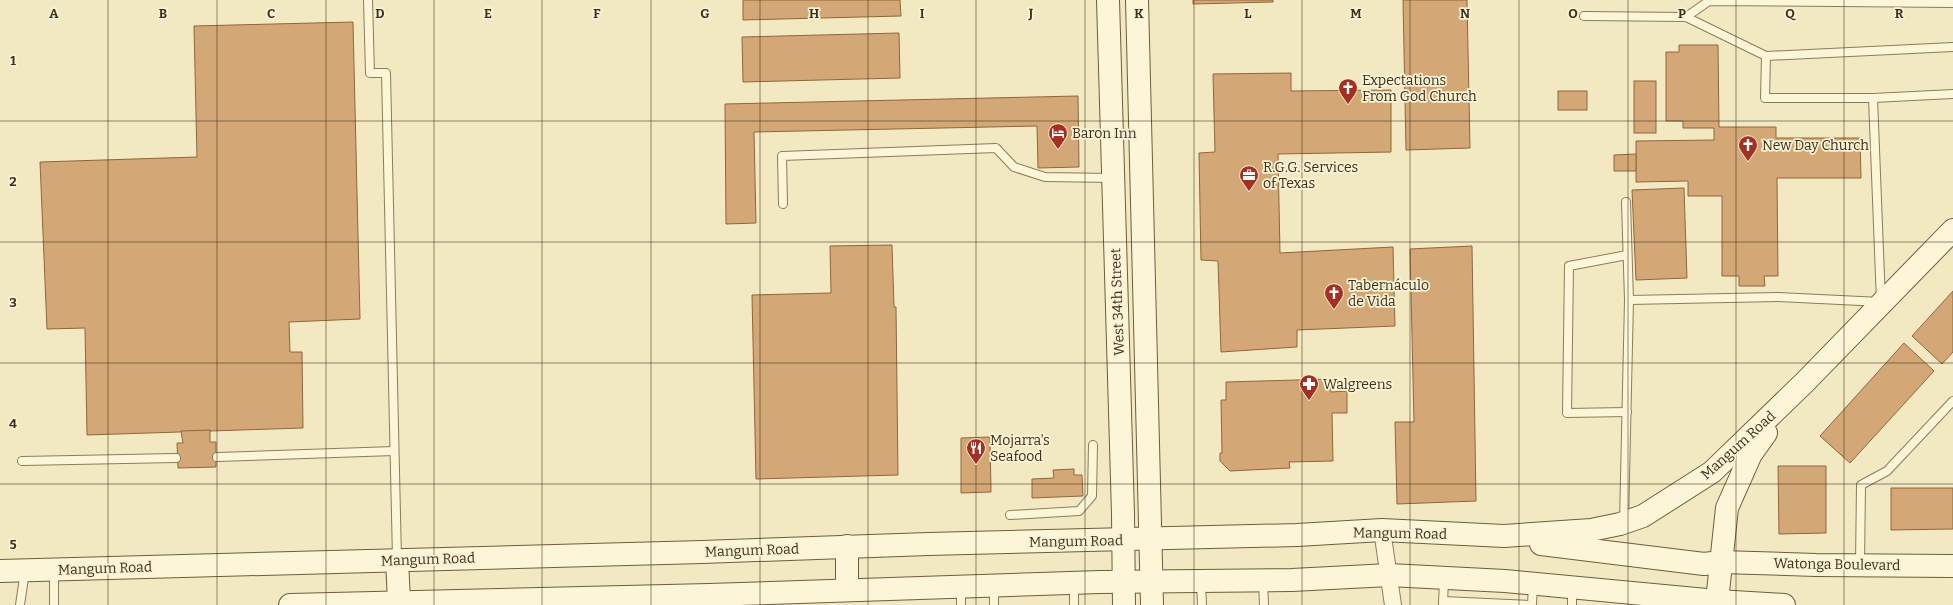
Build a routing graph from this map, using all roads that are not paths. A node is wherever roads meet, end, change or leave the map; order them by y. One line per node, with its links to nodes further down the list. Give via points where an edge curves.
1 (368, 0): 22 (lane, via 370,73 386,73)
2 (1108, 0): 11 (main road, West 34th Street)
3 (1138, 0): 30 (main road, West 34th Street)
4 (1953, 3): 6 (lane, via 1709,1)
5 (1584, 16): 6 (lane)
6 (1686, 17): 8 (lane)
7 (1953, 47): 8 (lane)
8 (1766, 56): 10 (lane, via 1766,98)
9 (1953, 94): 10 (lane)
10 (1873, 98): 17 (lane)
11 (1113, 178): 13 (lane, via 1045,177 1014,167 996,148 782,156); 31 (main road, West 34th Street)
12 (1626, 202): 15 (lane)
13 (783, 204)
14 (1953, 230): 17 (main road, Mangum Road)
15 (1627, 255): 16 (lane); 20 (lane, via 1569,266 1567,414)
16 (1629, 300): 17 (lane, via 1778,297); 20 (lane)
17 (1881, 302): 18 (main road, Mangum Road)
18 (1805, 382): 27 (main road, Mangum Road, via 1712,472 1643,516); 34 (main road, Mangum Road, via 1751,454 1727,508)
19 (1953, 401): 35 (lane, via 1888,471 1861,485)
20 (1627, 412): 27 (lane)
21 (1093, 445): 26 (lane, via 1092,496 1079,511)
22 (394, 451): 23 (lane); 33 (lane)
23 (217, 457)
24 (176, 458): 25 (lane)
25 (22, 461)
26 (1010, 515)
27 (1624, 523): 29 (main road, Mangum Road, via 1591,530)
28 (1382, 530): 29 (main road, Mangum Road); 30 (main road, Mangum Road); 40 (street)
29 (1504, 536): 34 (main road, Mangum Road, via 1523,542 1704,564)
30 (1151, 539): 31 (main road, Mangum Road); 45 (main road, West 34th Street)
31 (1123, 540): 32 (main road, Mangum Road); 44 (main road, West 34th Street)
32 (847, 546): 33 (main road, Mangum Road); 48 (main road)
33 (397, 560): 38 (main road, Mangum Road); 57 (main road)
34 (1721, 562): 35 (main road, Watonga Boulevard); 54 (main road, Mangum Road)
35 (1860, 564): 36 (main road, Watonga Boulevard)
36 (1953, 566)
37 (26, 570): 38 (main road, Mangum Road); 39 (main road, Mangum Road); 60 (lane)
38 (54, 570): 61 (lane)
39 (0, 572)
40 (1389, 574): 41 (main road); 42 (main road); 68 (street)
41 (1444, 578): 47 (main road); 58 (lane)
42 (1263, 580): 43 (main road); 67 (lane)
43 (1201, 581): 45 (main road); 66 (lane)
44 (1123, 582): 45 (main road); 46 (main road); 64 (main road, West 34th Street)
45 (1152, 582): 65 (main road, West 34th Street)
46 (1074, 583): 50 (main road); 63 (lane)
47 (1534, 584): 51 (main road); 69 (lane)
48 (847, 590): 49 (main road); 52 (main road)
49 (961, 595): 50 (main road)
50 (994, 595)
51 (1572, 596): 53 (main road)
52 (586, 601): 56 (main road)
53 (1670, 601): 54 (main road)
54 (1717, 601): 70 (main road)
55 (475, 602): 56 (main road); 57 (main road)
56 (526, 602)
57 (399, 603): 62 (main road)
58 (1443, 603): 59 (lane)
59 (1490, 604): 69 (lane)
60 (20, 605)
61 (54, 605)
62 (290, 605)
63 (1074, 605)
64 (1124, 605)
65 (1152, 605)
66 (1202, 605)
67 (1264, 605)
68 (1393, 605)
69 (1531, 605)
70 (1784, 605)

